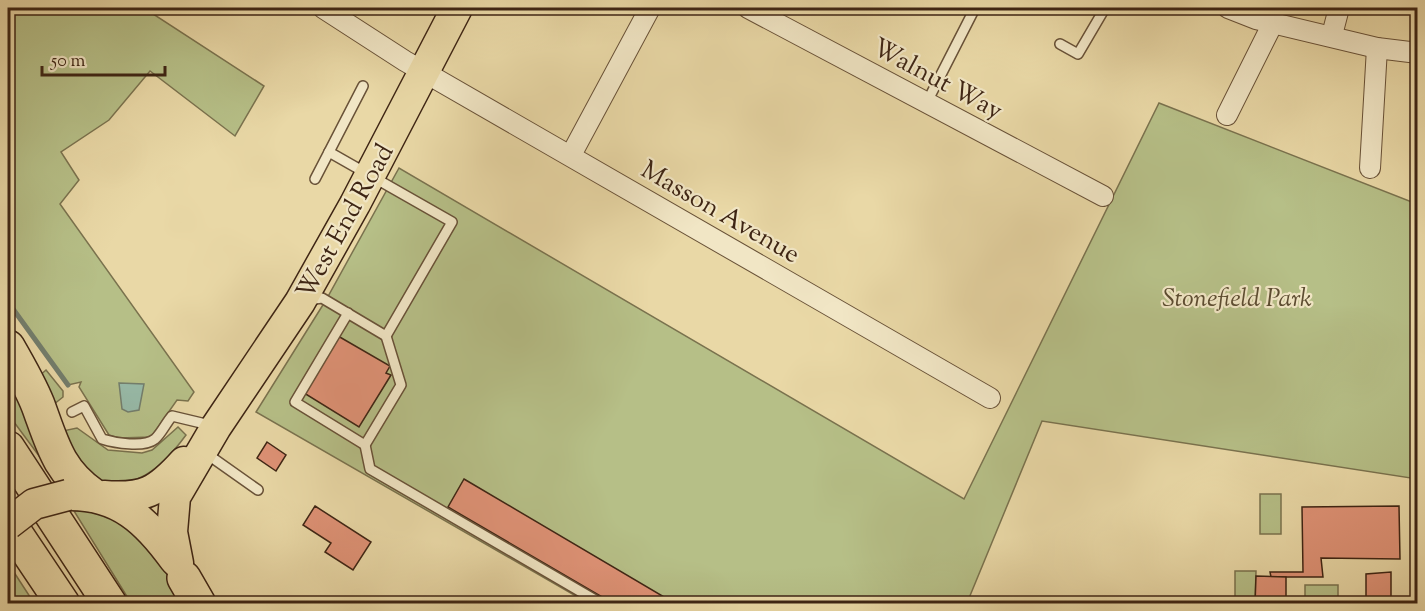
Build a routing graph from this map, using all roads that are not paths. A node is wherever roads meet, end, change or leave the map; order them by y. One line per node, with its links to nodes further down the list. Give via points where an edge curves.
1 (323, 8): 14 (street, Masson Avenue)
2 (457, 8): 14 (main road, West End Road)
3 (650, 8): 19 (street)
4 (748, 8): 16 (street, Walnut Way)
5 (975, 8): 16 (lane)
6 (1105, 8): 11 (lane, via 1078,54)
7 (1228, 8): 9 (street)
8 (1339, 8): 10 (street)
9 (1273, 22): 10 (street); 17 (street)
10 (1332, 35): 12 (street)
11 (1060, 44)
12 (1377, 48): 13 (street); 20 (street)
13 (1418, 52)
14 (425, 72): 19 (street, Masson Avenue); 21 (main road, West End Road)
15 (363, 86): 18 (lane)
16 (927, 102): 23 (street, Walnut Way)
17 (1227, 115)
18 (329, 152): 21 (lane); 22 (lane)
19 (571, 155): 28 (street, Masson Avenue)
20 (1371, 168)
21 (370, 174): 24 (main road, West End Road); 26 (lane, via 452,222)
22 (315, 179)
23 (1103, 196)
24 (300, 302): 25 (lane, via 322,298); 30 (main road, West End Road)
25 (348, 314): 26 (lane); 31 (lane, via 295,402)
26 (386, 336): 31 (lane, via 401,385)
27 (8, 347): 34 (highway, via 26,377 65,471)
28 (990, 398)
29 (72, 412): 30 (lane, via 84,406 102,439 113,443 149,443 172,416)
30 (209, 439): 33 (lane); 34 (main road, West End Road, via 148,494 131,498); 36 (main road, West End Road, via 175,497 172,532)
31 (365, 445): 39 (lane, via 370,469)
32 (8, 448): 38 (highway)
33 (258, 490)
34 (86, 495): 35 (main road, West End Road, bridge, via 34,504); 36 (main road, via 135,515 150,527)
35 (8, 523): 37 (highway)
36 (188, 587)
37 (63, 603)
38 (110, 603)
39 (602, 603)

